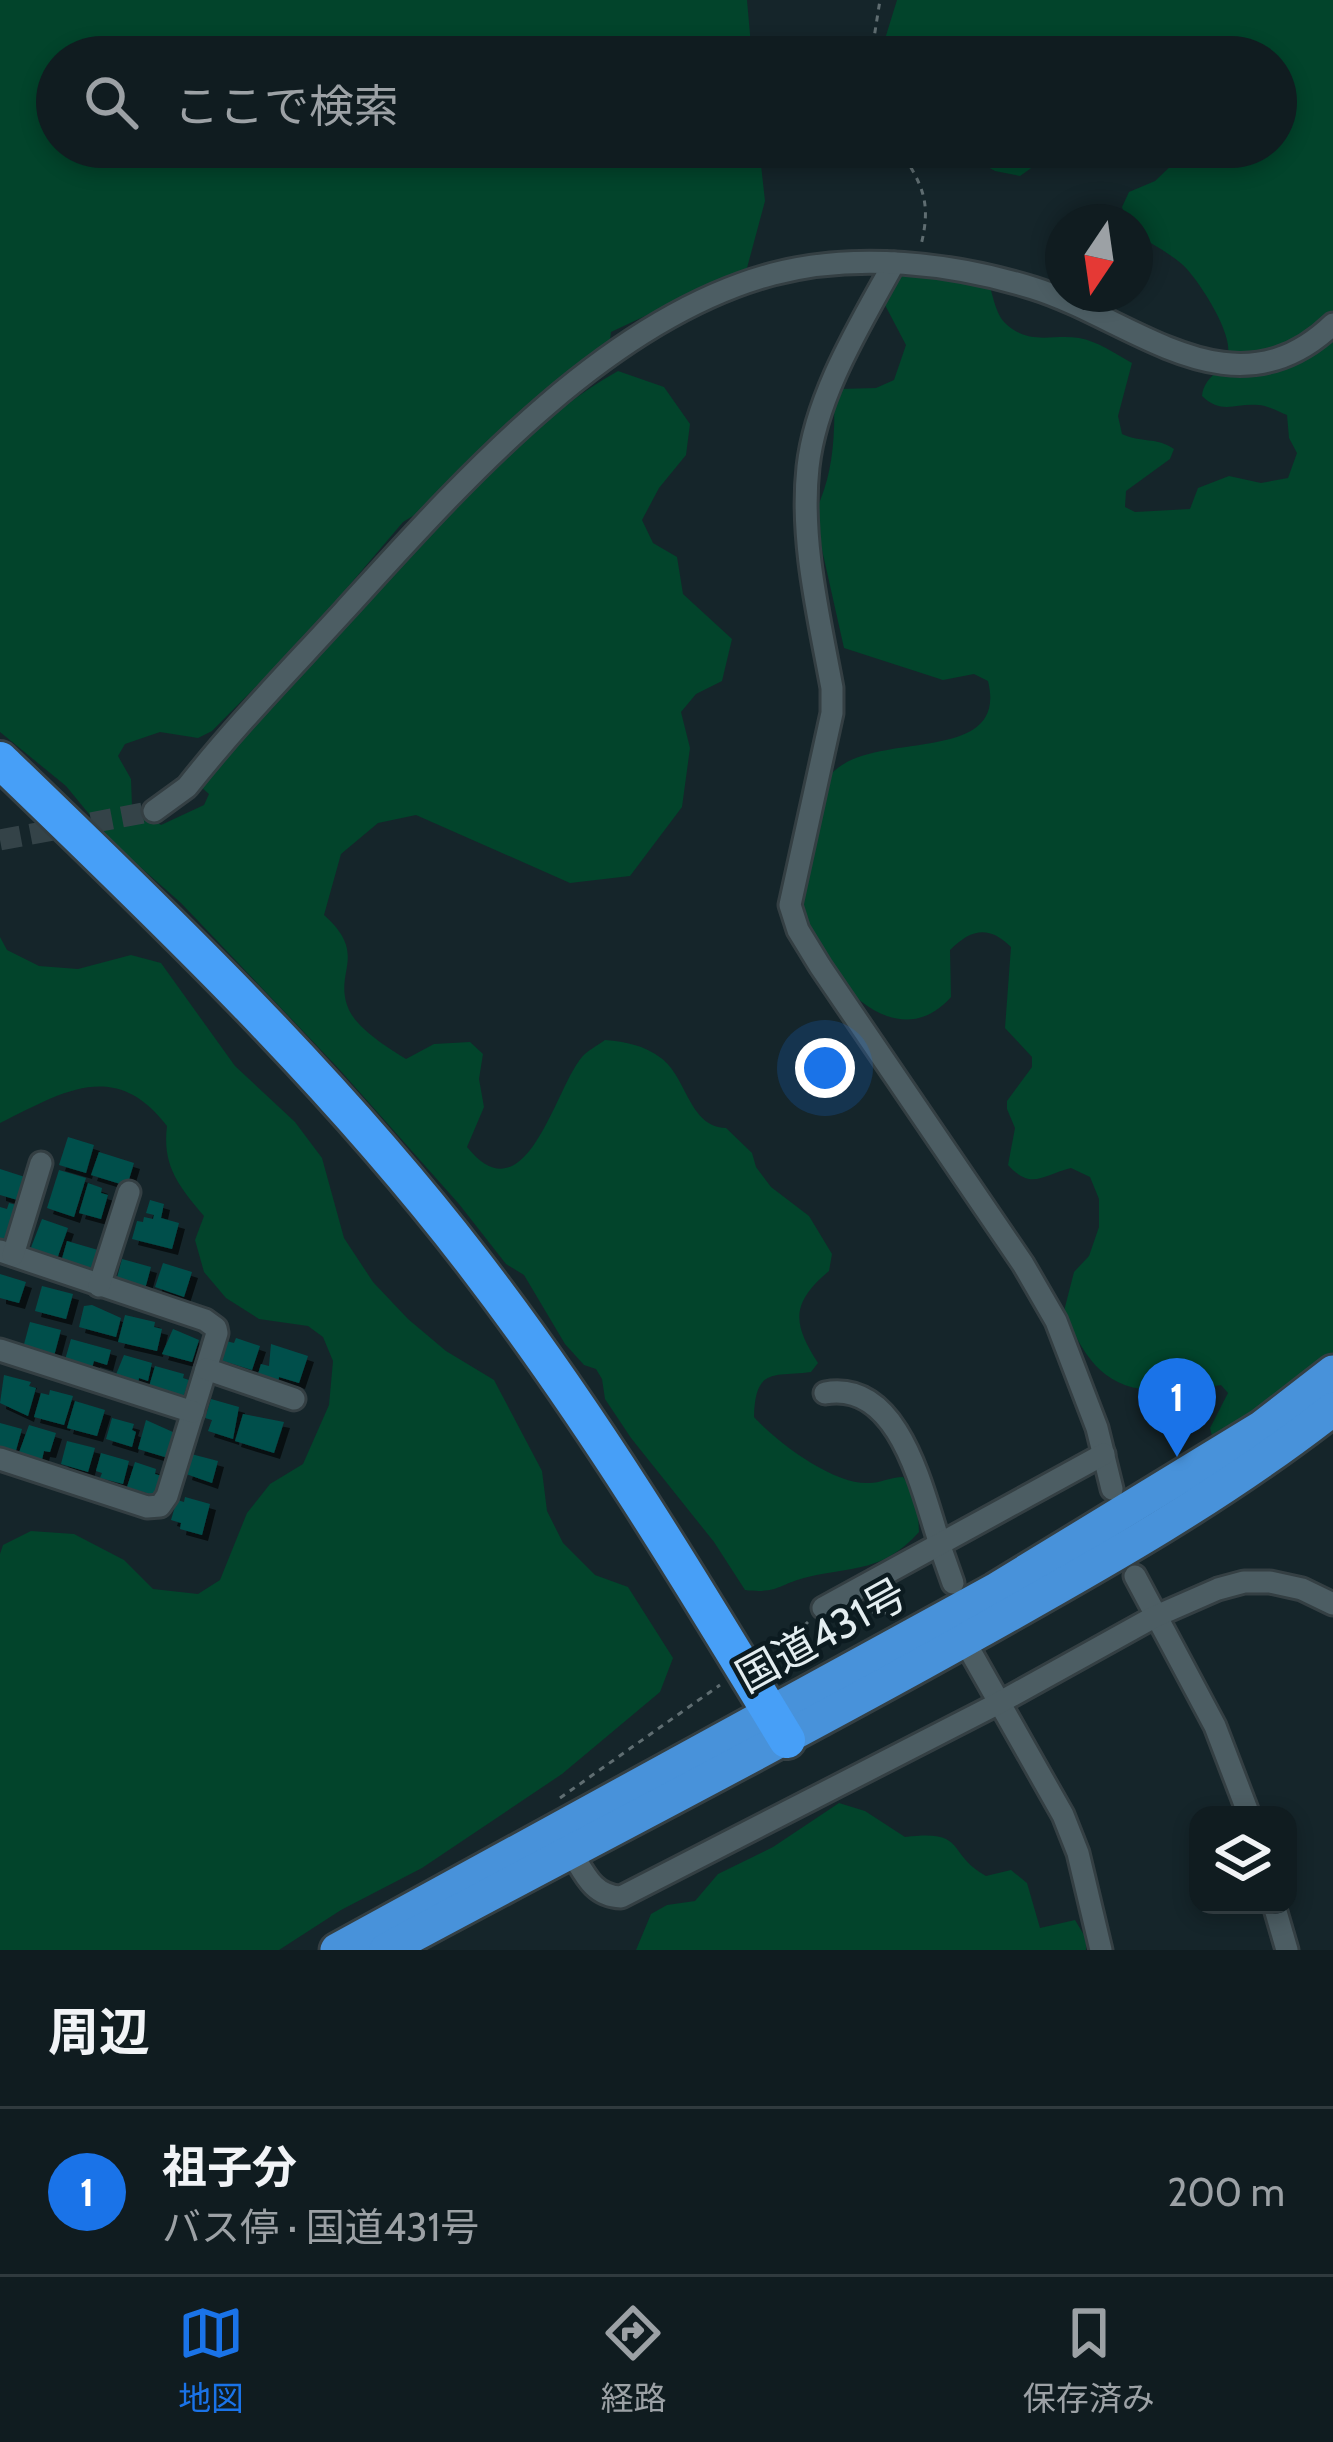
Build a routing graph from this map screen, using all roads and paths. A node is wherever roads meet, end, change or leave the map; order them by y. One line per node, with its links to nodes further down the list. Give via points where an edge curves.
1 (880, 0): 2 (path)
2 (874, 36)
3 (911, 168): 4 (path, via 928,213 920,248)
4 (895, 263): 5 (street, via 1037,289 1179,354 1234,364 1294,352); 7 (street, via 774,274 662,322 591,370 426,522 188,787); 19 (street, via 848,349 808,467 808,530 832,713 790,904 820,965 1056,1321)
5 (1333, 324)
6 (0, 760): 30 (highway, via 276,1036 470,1258 611,1455)
7 (154, 811)
8 (41, 1163): 10 (street)
9 (129, 1192): 11 (street)
10 (7, 1253): 11 (street)
11 (99, 1286): 13 (street, via 212,1323 217,1334)
12 (0, 1350): 18 (street)
13 (206, 1369): 16 (street); 18 (street)
14 (1333, 1372): 30 (highway, 国道431号, via 1262,1427)
15 (825, 1393): 23 (street, via 854,1391 910,1450)
16 (294, 1399)
17 (1333, 1409): 30 (highway, 国道431号, via 1172,1522)
18 (193, 1412): 20 (street, via 167,1496 154,1508)
19 (1104, 1454): 21 (street); 25 (street)
20 (0, 1459)
21 (1112, 1489)
22 (1135, 1576): 26 (street)
23 (953, 1583)
24 (1333, 1604): 26 (street, via 1301,1589 1244,1582)
25 (823, 1608)
26 (1154, 1617): 29 (street); 31 (street, via 1215,1726)
27 (973, 1656): 29 (street)
28 (720, 1685): 32 (path)
29 (997, 1704): 33 (street, via 630,1894 599,1892); 37 (street, via 1063,1815)
30 (779, 1727): 33 (highway, 国道431号); 35 (highway, 国道431号)
31 (1246, 1806)
32 (547, 1808)
33 (571, 1850): 36 (highway, 国道431号)
34 (1276, 1914): 38 (street)
35 (337, 1950)
36 (386, 1950)
37 (1101, 1950)
38 (1286, 1950)

